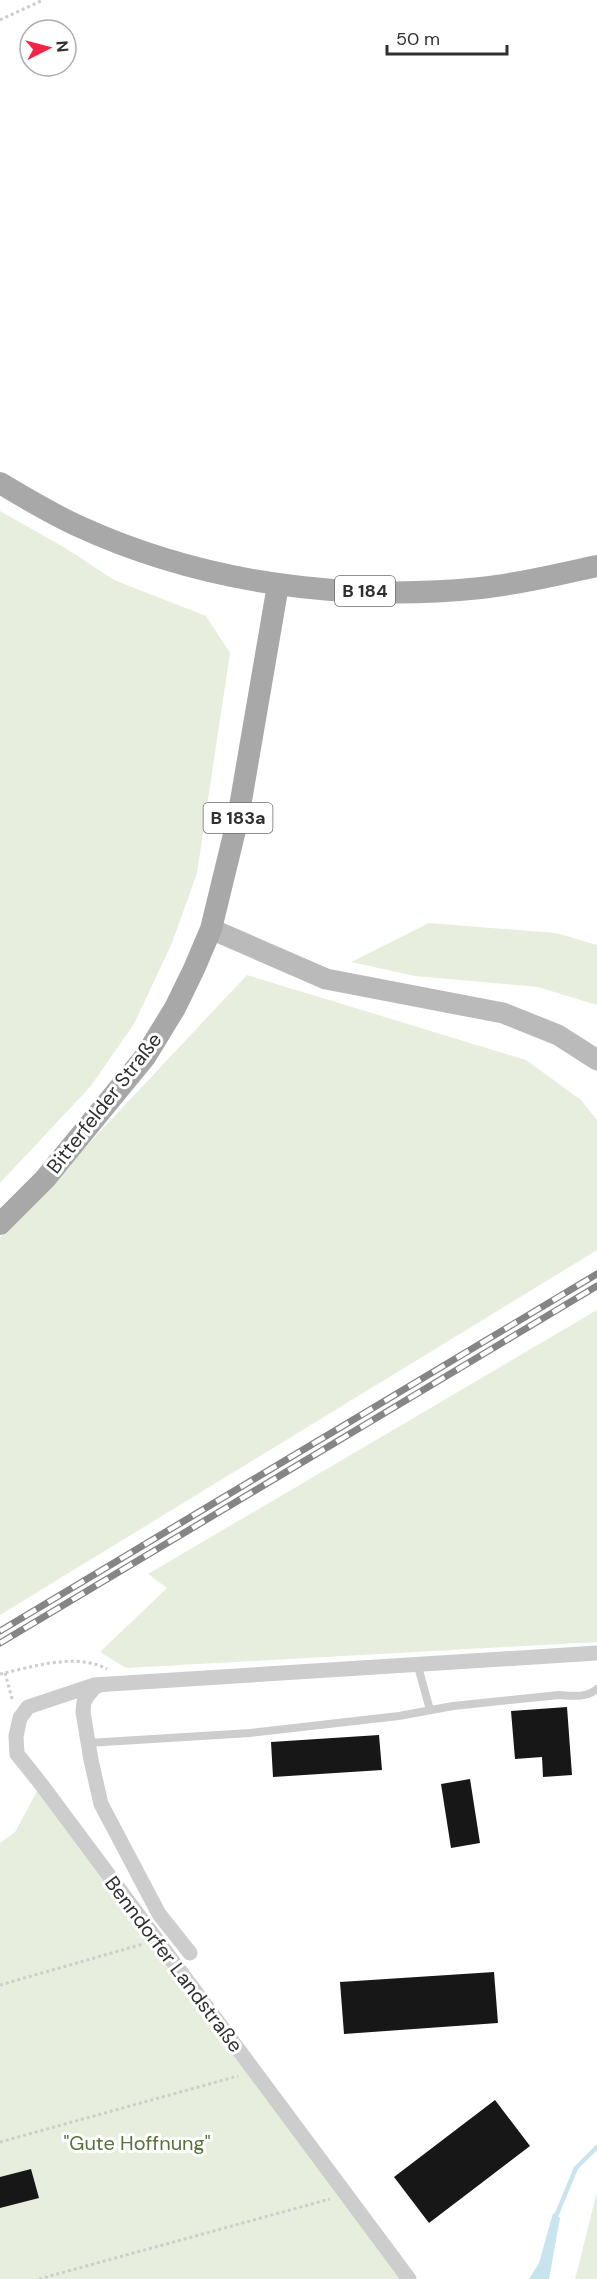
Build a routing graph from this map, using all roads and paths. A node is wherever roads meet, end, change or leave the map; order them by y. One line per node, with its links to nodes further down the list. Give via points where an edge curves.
1 (43, 0): 2 (path)
2 (0, 20)
3 (0, 483): 5 (main road, via 75,525 153,556)
4 (597, 566): 5 (main road, B 184, via 453,590 363,591)
5 (278, 585): 6 (main road, Bitterfelder Straße / B 183a, via 238,818)
6 (211, 929): 7 (main road, via 326,979 503,1013 558,1035); 8 (main road, Bitterfelder Straße / B 183a, via 175,1008 146,1057 45,1179)
7 (597, 1060)
8 (0, 1224)
9 (597, 1653): 10 (street, Benndorfer Landstraße)
10 (417, 1663): 13 (street, Benndorfer Landstraße); 17 (lane)
11 (5, 1673): 12 (path); 13 (path, via 60,1662 83,1662 104,1668); 16 (path)
12 (0, 1674)
13 (124, 1682): 14 (street, Benndorfer Landstraße)
14 (104, 1684): 18 (street, Benndorfer Landstraße, via 95,1688 84,1702); 19 (street, Benndorfer Landstraße, via 79,1688 28,1707 20,1718 16,1754)
15 (597, 1689): 17 (lane, via 576,1697 559,1695)
16 (12, 1701)
17 (430, 1710): 18 (lane, via 250,1733)
18 (88, 1743): 20 (street, Benndorfer Landstraße, via 101,1804 159,1914)
19 (157, 1941): 21 (path); 22 (street, Benndorfer Landstraße)
20 (190, 1953)
21 (0, 1985)
22 (254, 2071): 23 (path); 24 (street, Benndorfer Landstraße)
23 (0, 2142)
24 (346, 2194): 25 (path); 26 (street, Benndorfer Landstraße)
25 (39, 2279)
26 (409, 2279)

